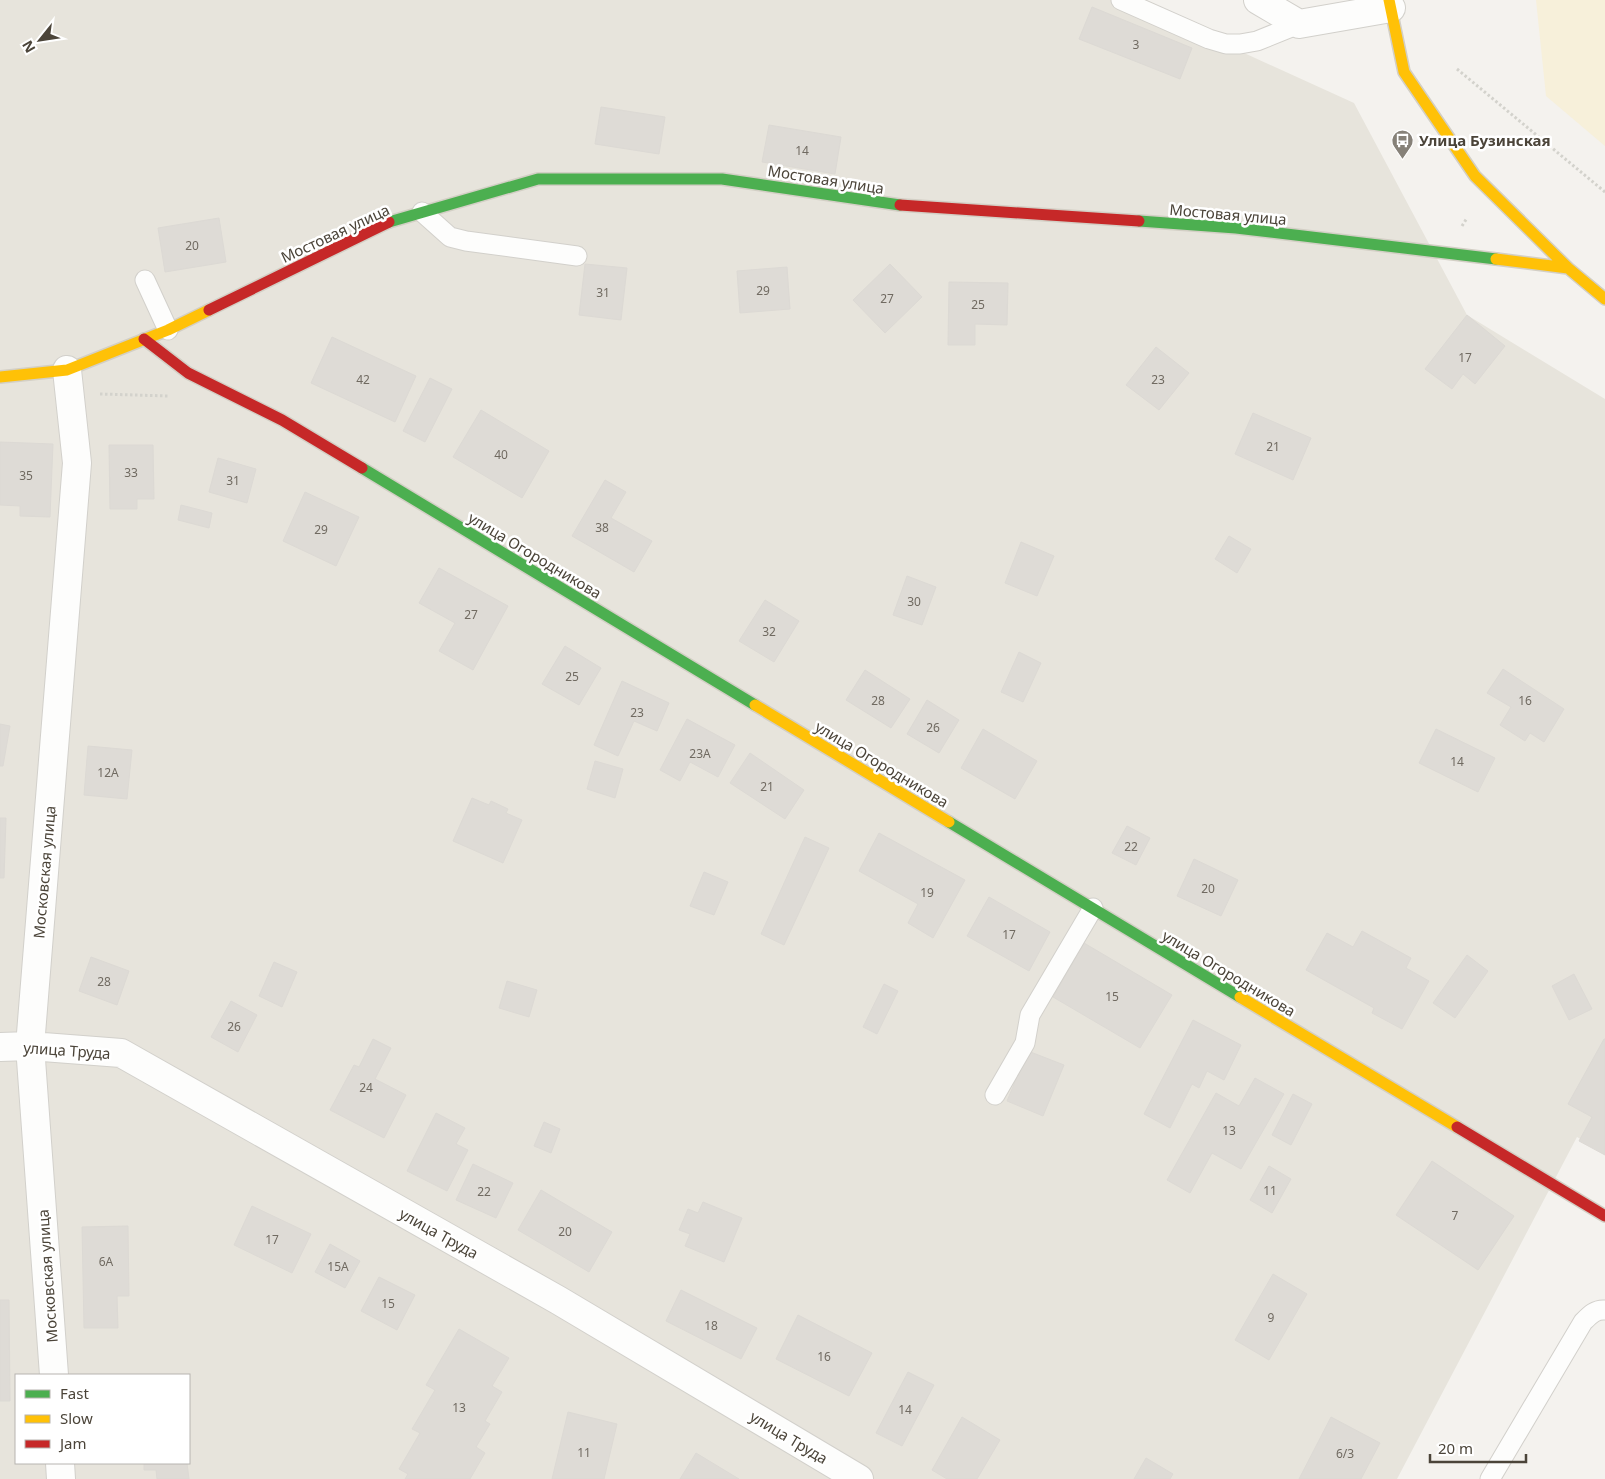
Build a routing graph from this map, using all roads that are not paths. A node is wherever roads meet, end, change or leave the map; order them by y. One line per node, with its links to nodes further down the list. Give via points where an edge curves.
1 (1121, 0): 4 (lane, via 1226,44 1257,41)
2 (1258, 0): 4 (street)
3 (1390, 4): 4 (street); 7 (main road, via 1404,72 1475,176)
4 (1300, 24)
5 (422, 212): 6 (lane, via 450,237); 7 (main road, Мостовая улица, via 538,179 722,178 888,204 1236,228); 10 (main road, Мостовая улица, via 390,221)
6 (577, 256)
7 (1568, 268): 9 (main road)
8 (144, 280): 10 (lane)
9 (1605, 299)
10 (168, 330): 11 (main road, Мостовая улица)
11 (144, 339): 12 (main road, Мостовая улица); 14 (main road, улица Огородникова, via 188,372 282,420)
12 (67, 370): 13 (main road); 15 (street, Московская улица, via 77,463)
13 (0, 377)
14 (1093, 908): 17 (lane, via 1030,1015 1026,1043); 18 (main road, улица Огородникова)
15 (30, 1046): 16 (street, улица Труда); 20 (street, Московская улица); 23 (street, улица Труда, via 121,1053 558,1300)
16 (0, 1047)
17 (995, 1094)
18 (1605, 1216)
19 (1605, 1310): 24 (lane, via 1592,1313 1583,1322)
20 (54, 1374)
21 (60, 1464): 22 (street)
22 (61, 1479)
23 (859, 1479)
24 (1490, 1479)

